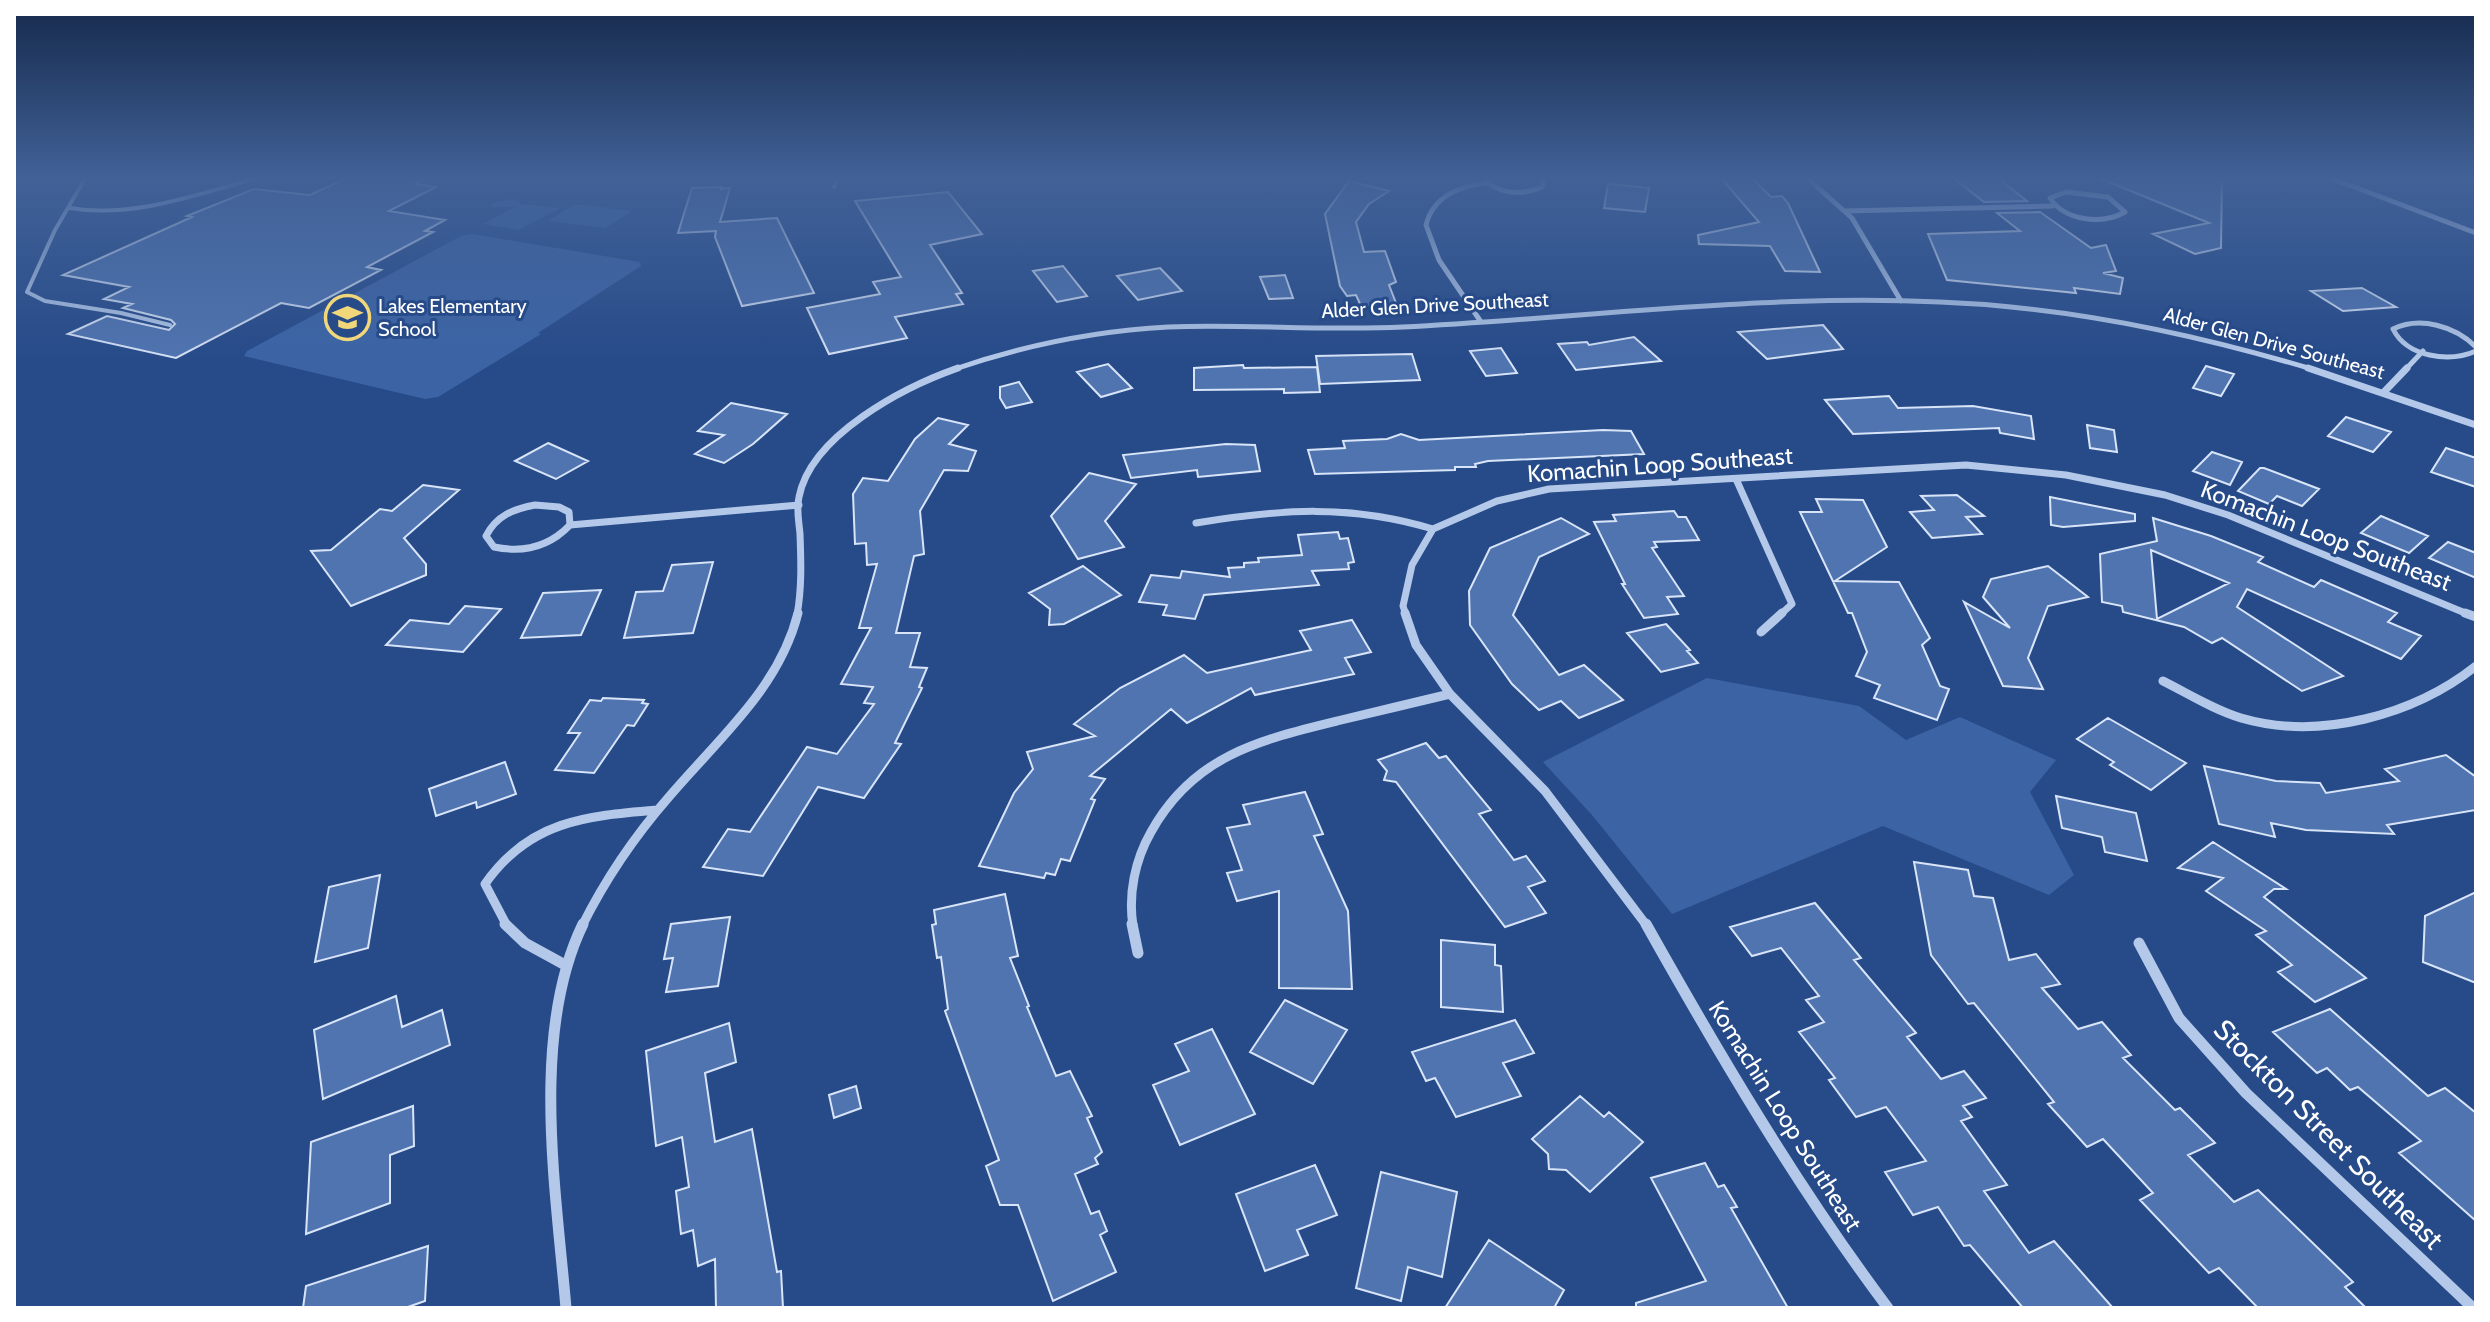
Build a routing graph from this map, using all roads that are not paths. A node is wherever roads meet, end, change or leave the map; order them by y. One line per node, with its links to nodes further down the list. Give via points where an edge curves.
1 (51, 239): 6 (lane, via 27,292 45,301)
2 (1429, 239): 5 (street)
3 (1864, 239): 4 (street)
4 (1901, 301): 5 (street, Alder Glen Drive Southeast, via 1714,305); 9 (street, Alder Glen Drive Southeast, via 2088,316 2194,335)
5 (1481, 322): 12 (street, Alder Glen Drive Southeast, via 1343,330 1160,328 981,360 921,380 856,420 814,467 799,494)
6 (170, 325)
7 (2476, 349): 8 (street, via 2458,357); 8 (street, via 2465,337 2433,326 2411,323 2393,329 2396,338)
8 (2423, 351): 9 (street)
9 (2384, 392): 10 (street, Alder Glen Drive Southeast)
10 (2476, 425)
11 (1736, 479): 15 (street, Komachin Loop Southeast, via 1549,489 1497,501); 16 (street, Komachin Loop Southeast, via 1966,465 2103,481 2229,515); 17 (street, via 1792,604)
12 (799, 505): 14 (street); 21 (street, Alder Glen Drive Southeast, via 803,599 789,642 735,724)
13 (1196, 523): 15 (street, via 1317,507 1369,511)
14 (570, 525): 14 (street, via 569,512 562,508 528,506 503,515 486,536 494,547 517,551 556,539)
15 (1433, 529): 20 (street, Komachin Loop Southeast, via 1412,565 1403,606 1416,645)
16 (2476, 617)
17 (1761, 632)
18 (2476, 666): 19 (street, via 2462,680 2398,711 2308,724 2251,721)
19 (2163, 681)
20 (1450, 694): 23 (street, via 1271,737 1232,753 1187,783 1147,835 1134,872 1130,912); 26 (street, Komachin Loop Southeast, via 1545,791 1640,914 1843,1248)
21 (657, 810): 24 (street, Alder Glen Drive Southeast, via 605,884); 24 (street, via 589,816 547,827 496,865 485,884 512,936)
22 (2139, 943): 27 (street, Stockton Street Southeast, via 2179,1018 2246,1093)
23 (1138, 953)
24 (567, 966): 25 (street, Alder Glen Drive Southeast, via 553,1032 553,1126)
25 (566, 1308)
26 (1888, 1308)
27 (2473, 1308)

